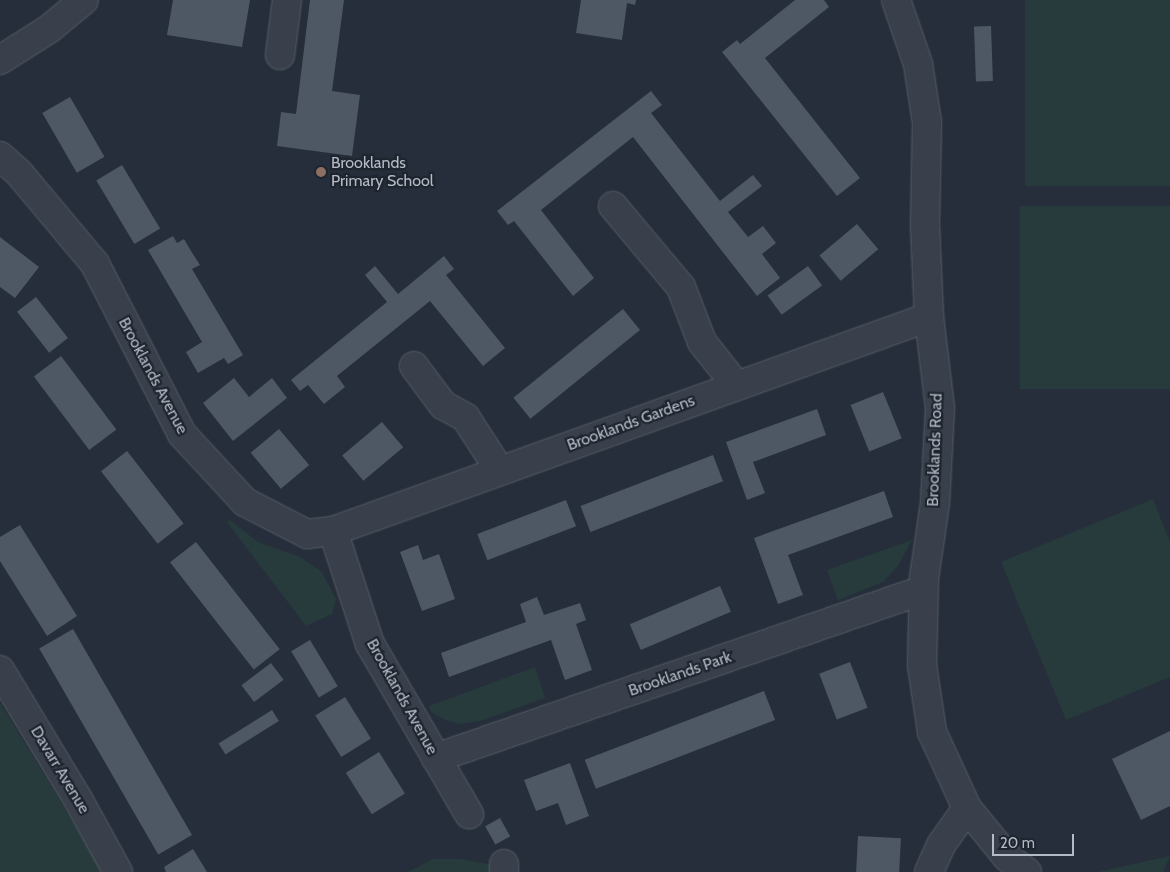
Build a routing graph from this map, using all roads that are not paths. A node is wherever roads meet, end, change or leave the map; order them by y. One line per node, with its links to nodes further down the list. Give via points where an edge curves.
1 (83, 0): 5 (street, via 49,29)
2 (287, 0): 4 (street)
3 (896, 0): 8 (street, Brooklands Road, via 918,64 926,122 924,225)
4 (280, 55)
5 (0, 60)
6 (0, 156): 12 (street, Brooklands Avenue, via 19,173 95,264 182,434 245,502 307,534)
7 (613, 206): 10 (street, via 681,287 702,342)
8 (929, 317): 10 (street, Brooklands Gardens); 13 (street, Brooklands Road, via 940,408 935,504)
9 (414, 366): 11 (street, via 443,405 466,418)
10 (736, 385): 11 (street, Brooklands Gardens)
11 (500, 470): 12 (street, Brooklands Gardens)
12 (333, 531): 15 (street, Brooklands Avenue, via 370,644)
13 (923, 590): 15 (street, Brooklands Park); 16 (street, Brooklands Road, via 922,665 932,732)
14 (0, 670): 18 (street, Davarr Avenue)
15 (436, 758): 17 (street, Brooklands Avenue)
16 (966, 808): 19 (street, via 941,845); 20 (street, Brooklands Road, via 1007,857)
17 (469, 814)
18 (118, 872)
19 (930, 872)
20 (1027, 872)

